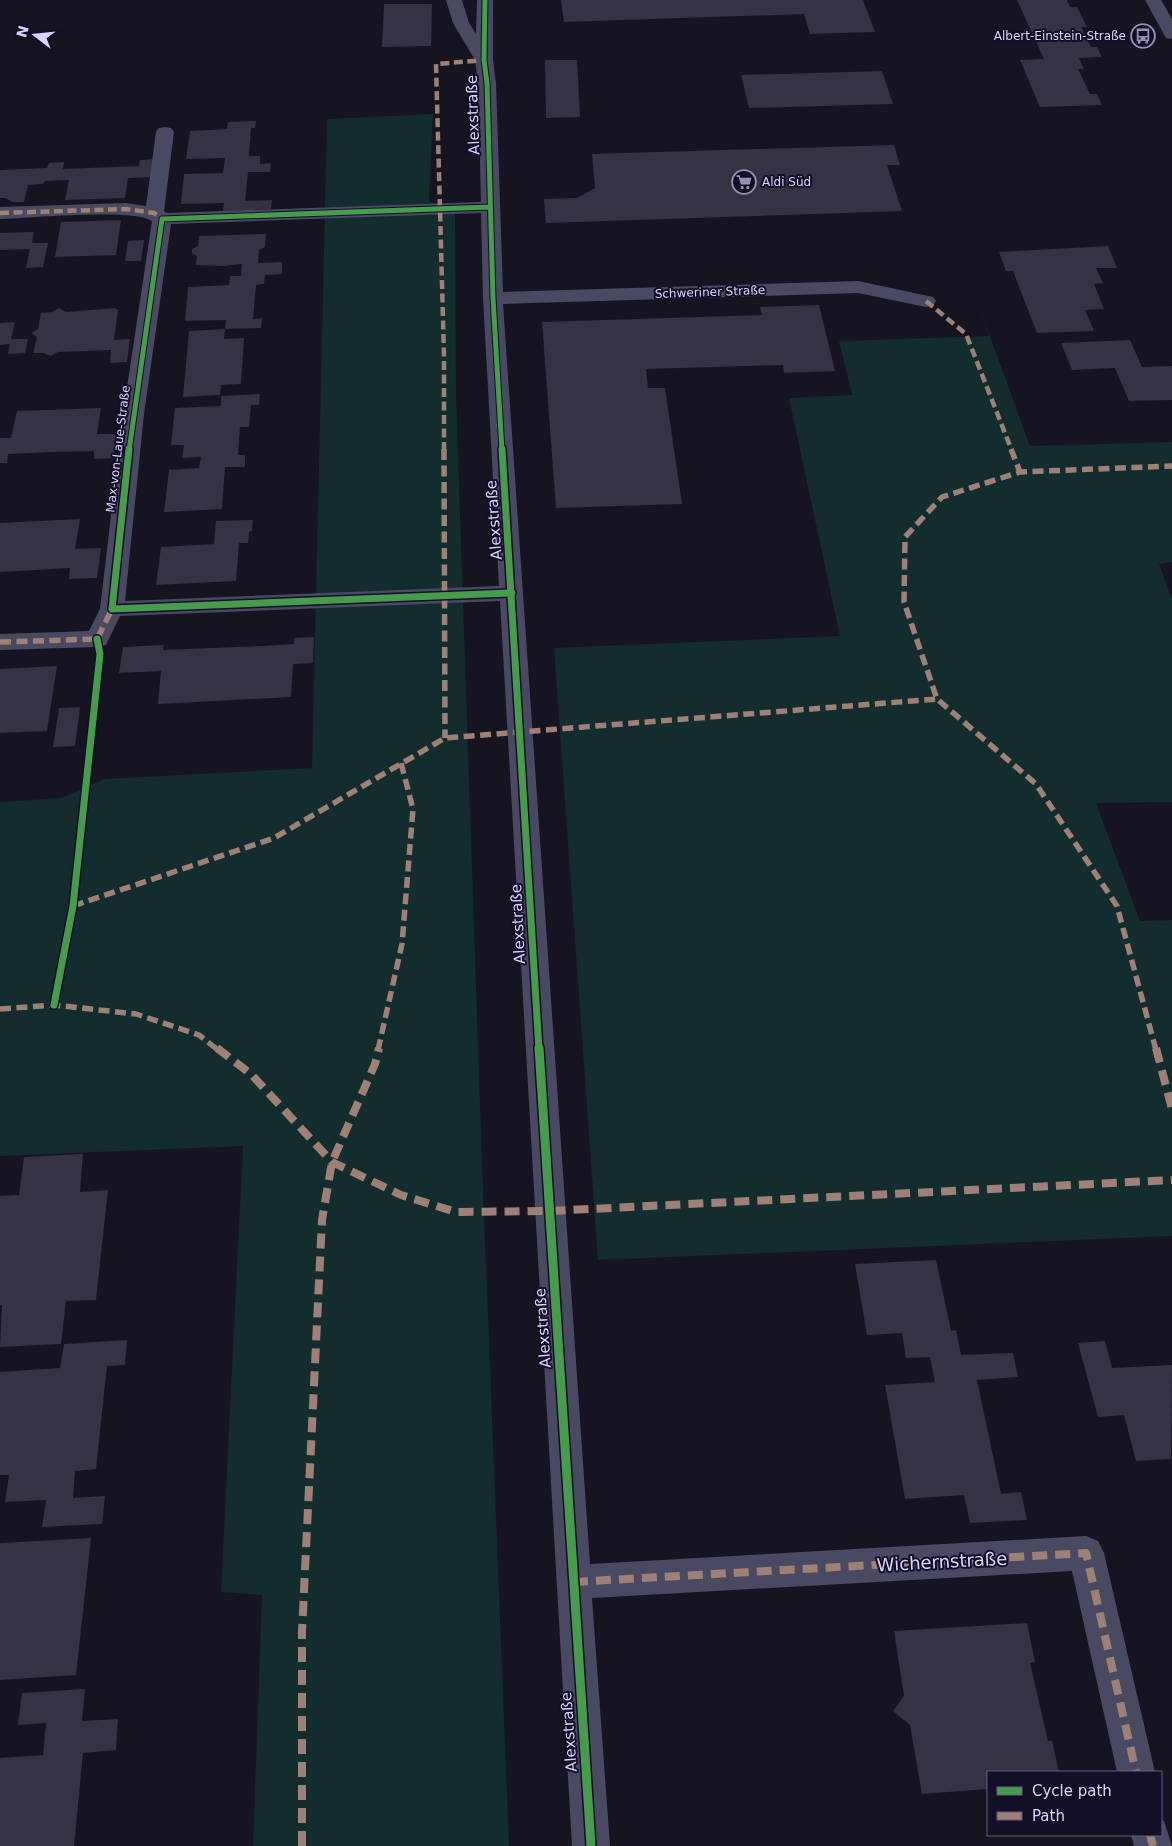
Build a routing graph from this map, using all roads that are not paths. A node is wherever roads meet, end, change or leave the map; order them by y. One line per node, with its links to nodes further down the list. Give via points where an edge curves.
1 (454, 0): 5 (street, Alexstraße, via 460,24)
2 (485, 0): 5 (street, Alexstraße)
3 (1153, 0): 4 (street)
4 (1172, 34)
5 (484, 60): 7 (street, Alexstraße)
6 (165, 132): 9 (street, Max-von-Laue-Straße)
7 (489, 207): 9 (street); 10 (street, Alexstraße)
8 (0, 213): 9 (street, via 126,209)
9 (158, 216): 13 (street, Max-von-Laue-Straße)
10 (493, 298): 11 (street, Schweriner Straße, via 858,287); 12 (street, Alexstraße)
11 (926, 300)
12 (512, 593): 13 (street); 15 (street, Alexstraße)
13 (112, 609): 14 (street, Max-von-Laue-Straße, via 97,639)
14 (0, 642)
15 (573, 1582): 16 (street, Wichernstraße, via 1086,1553); 17 (street, Alexstraße)
16 (1136, 1771)
17 (591, 1846)

